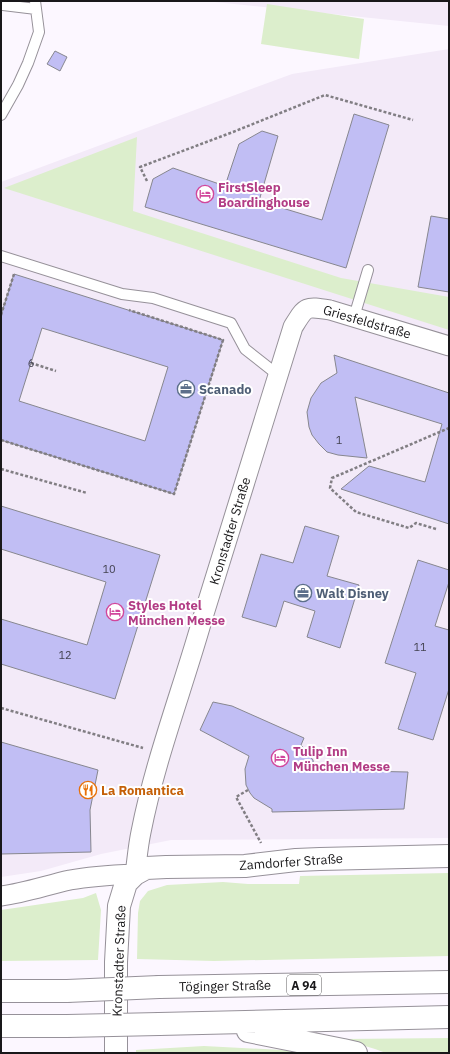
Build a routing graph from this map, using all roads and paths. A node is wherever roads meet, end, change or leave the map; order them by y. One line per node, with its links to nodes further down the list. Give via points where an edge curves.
1 (3, 5): 2 (lane)
2 (36, 5): 3 (lane, via 39,32 18,85)
3 (1, 115)
4 (413, 120): 5 (path, via 325,95 140,167)
5 (147, 181)
6 (1, 257): 17 (lane, via 122,294 153,298 231,323 245,348)
7 (368, 270): 11 (lane)
8 (14, 274): 9 (path)
9 (2, 307): 10 (path)
10 (1, 315)
11 (354, 317): 12 (street, Griesfeldstraße, via 313,307 303,311); 14 (street, Griesfeldstraße)
12 (293, 327): 17 (street, Kronstadter Straße)
13 (223, 340): 19 (path, via 174,494)
14 (449, 346)
15 (31, 363): 16 (path)
16 (56, 370)
17 (278, 375): 24 (street, Kronstadter Straße)
18 (449, 428): 22 (path, via 332,478 330,488 356,512 409,528 416,523)
19 (1, 440)
20 (1, 468): 21 (path)
21 (87, 493)
22 (436, 529)
23 (1, 708): 24 (path)
24 (161, 754): 28 (street, Kronstadter Straße, via 141,832)
25 (248, 790): 26 (path, via 236,797)
26 (252, 827)
27 (449, 856): 28 (main road, Zamdorfer Straße, via 320,859 245,866 146,868)
28 (135, 874): 29 (street, via 89,877); 35 (main road, Kronstadter Straße, via 126,883 119,906)
29 (1, 896)
30 (449, 982): 31 (main road, Töginger Straße / A 94, bridge)
31 (1, 992)
32 (449, 1017): 33 (main road)
33 (206, 1023): 34 (main road, bridge); 36 (main road)
34 (1, 1026)
35 (116, 1053)
36 (356, 1053)

